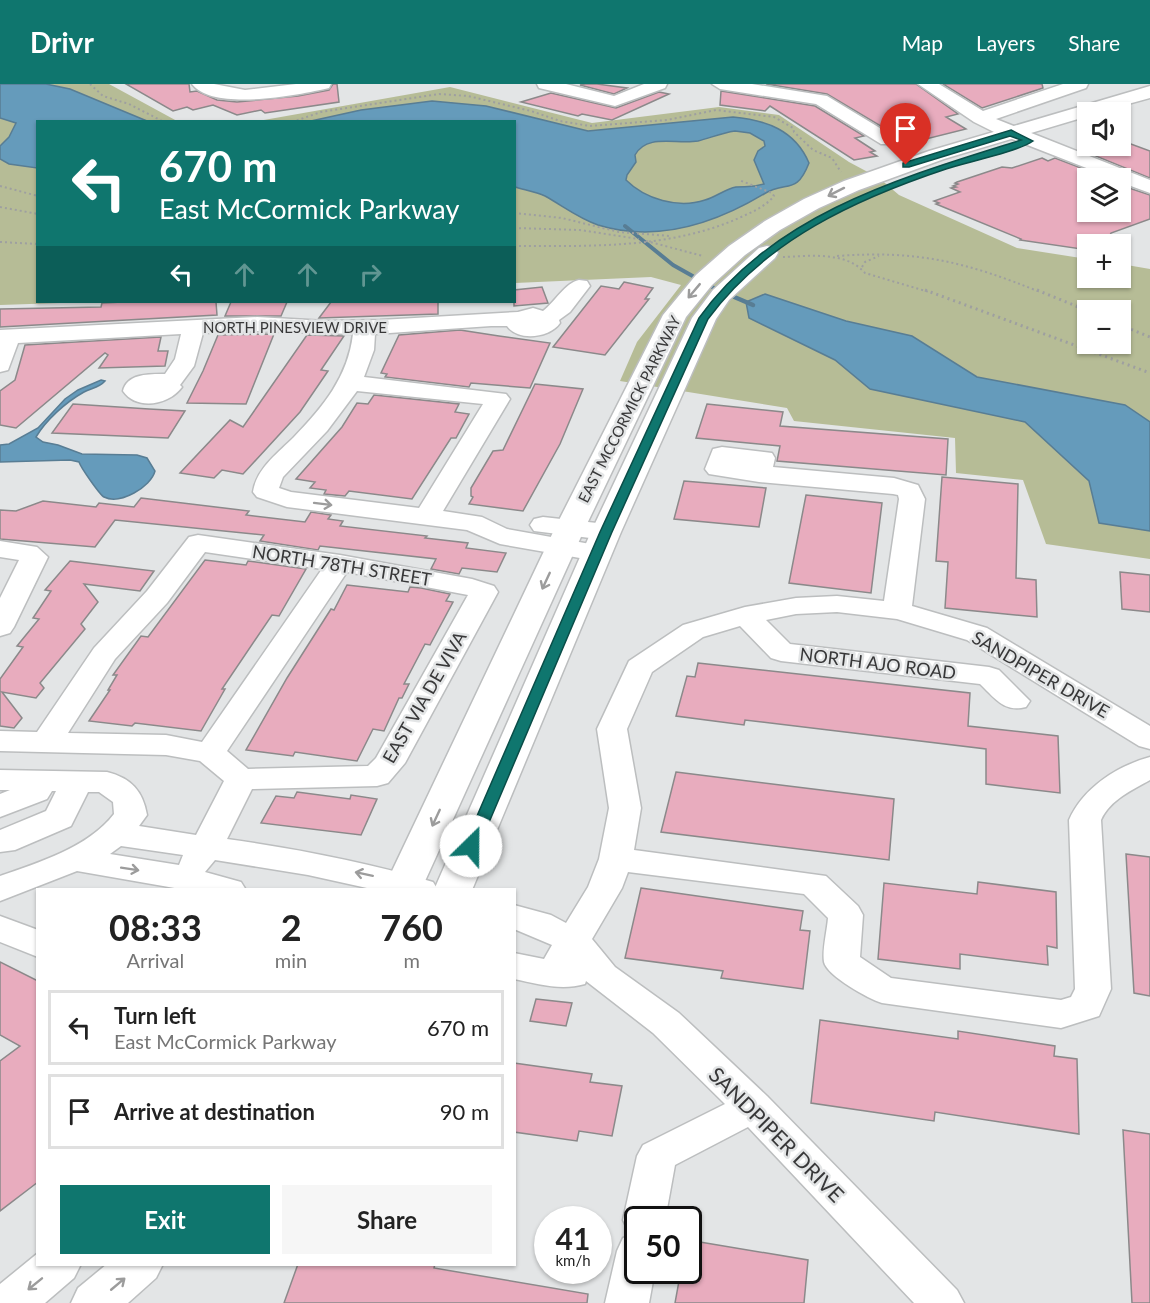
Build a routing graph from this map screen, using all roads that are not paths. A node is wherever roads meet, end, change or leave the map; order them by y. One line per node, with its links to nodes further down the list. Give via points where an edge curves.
1 (200, 84): 2 (street, via 228,95 259,95)
2 (323, 84)
3 (545, 84): 4 (street, via 615,100)
4 (659, 84)
5 (720, 84): 14 (street, via 822,100)
6 (926, 84): 11 (street)
7 (1080, 84): 11 (street)
8 (1150, 92): 13 (main road, EAST MCCORMICK PARKWAY)
9 (1150, 103): 10 (main road)
10 (1131, 108)
11 (980, 118): 13 (street)
12 (1077, 124): 13 (main road, EAST MCCORMICK PARKWAY)
13 (1020, 137): 15 (street); 25 (main road, EAST MCCORMICK PARKWAY, one-way to 25, via 923,159 850,185 782,219 715,268 675,315); 26 (main road, EAST MCCORMICK PARKWAY, via 872,193 811,223 741,275 704,318)
14 (887, 140)
15 (1150, 187)
16 (579, 286): 18 (street, NORTH PINESVIEW DRIVE, via 547,318 547,326 534,329 520,327 518,319)
17 (193, 328): 18 (street, NORTH PINESVIEW DRIVE, via 257,324); 19 (street, NORTH PINESVIEW DRIVE); 21 (street, via 177,375)
18 (365, 328): 22 (street, via 363,351)
19 (4, 337): 20 (street)
20 (0, 365)
21 (167, 382)
22 (350, 384): 24 (street, via 498,399); 24 (street, one-way to 24, via 272,474 266,492 287,499)
23 (759, 474): 30 (street, via 909,490 912,499)
24 (427, 517): 25 (street, via 473,523 512,522)
25 (565, 538): 26 (street); 51 (main road, EAST MCCORMICK PARKWAY, one-way to 51)
26 (601, 542): 52 (main road, EAST MCCORMICK PARKWAY)
27 (0, 549): 32 (street, via 33,555)
28 (339, 563): 29 (street, NORTH 78TH STREET); 36 (street, NORTH 78TH STREET, via 198,543 158,597 104,654); 37 (street)
29 (484, 592): 39 (street, EAST VIA DE VIVA, via 389,763 377,776)
30 (897, 611): 31 (street, SANDPIPER DRIVE, via 837,604); 34 (street, SANDPIPER DRIVE, via 977,634)
31 (745, 615): 33 (street, NORTH AJO ROAD, via 782,652 989,676); 47 (street, SANDPIPER DRIVE, via 693,631 639,667 612,729 625,808)
32 (0, 627)
33 (1015, 701)
34 (1150, 739)
35 (0, 741): 36 (street)
36 (47, 741): 37 (street, via 166,745)
37 (210, 753): 39 (street)
38 (1150, 767): 47 (street, via 1097,799 1088,809 1085,820 1093,989 1086,1006 1061,1014 882,990 842,962 846,915 814,884)
39 (241, 779): 46 (street)
40 (0, 780): 41 (street)
41 (41, 781): 42 (street); 43 (street, via 36,792)
42 (77, 782): 44 (street, via 107,782 130,798 132,808); 45 (street, via 58,818)
43 (0, 807)
44 (117, 834): 46 (street); 48 (street)
45 (3, 842)
46 (206, 848): 49 (street); 51 (street, one-way to 46, via 337,868)
47 (616, 859): 56 (street, SANDPIPER DRIVE, via 605,888)
48 (77, 860): 49 (street, one-way to 49); 53 (street)
49 (177, 883): 50 (street)
50 (214, 888)
51 (409, 888)
52 (454, 888)
53 (0, 889)
54 (516, 918): 56 (street, SANDPIPER DRIVE, via 538,923)
55 (0, 928): 57 (street)
56 (574, 941): 59 (street, SANDPIPER DRIVE); 60 (street, SANDPIPER DRIVE)
57 (36, 944)
58 (516, 966): 59 (street)
59 (553, 974): 60 (street)
60 (602, 976): 61 (street, SANDPIPER DRIVE, via 666,1023)
61 (753, 1107): 62 (street, via 657,1156); 69 (street, SANDPIPER DRIVE)
62 (647, 1206)
63 (56, 1266): 66 (main road, one-way to 66)
64 (138, 1266): 67 (main road, one-way to 64)
65 (631, 1284): 68 (street)
66 (11, 1303)
67 (95, 1303)
68 (627, 1303)
69 (942, 1303)

